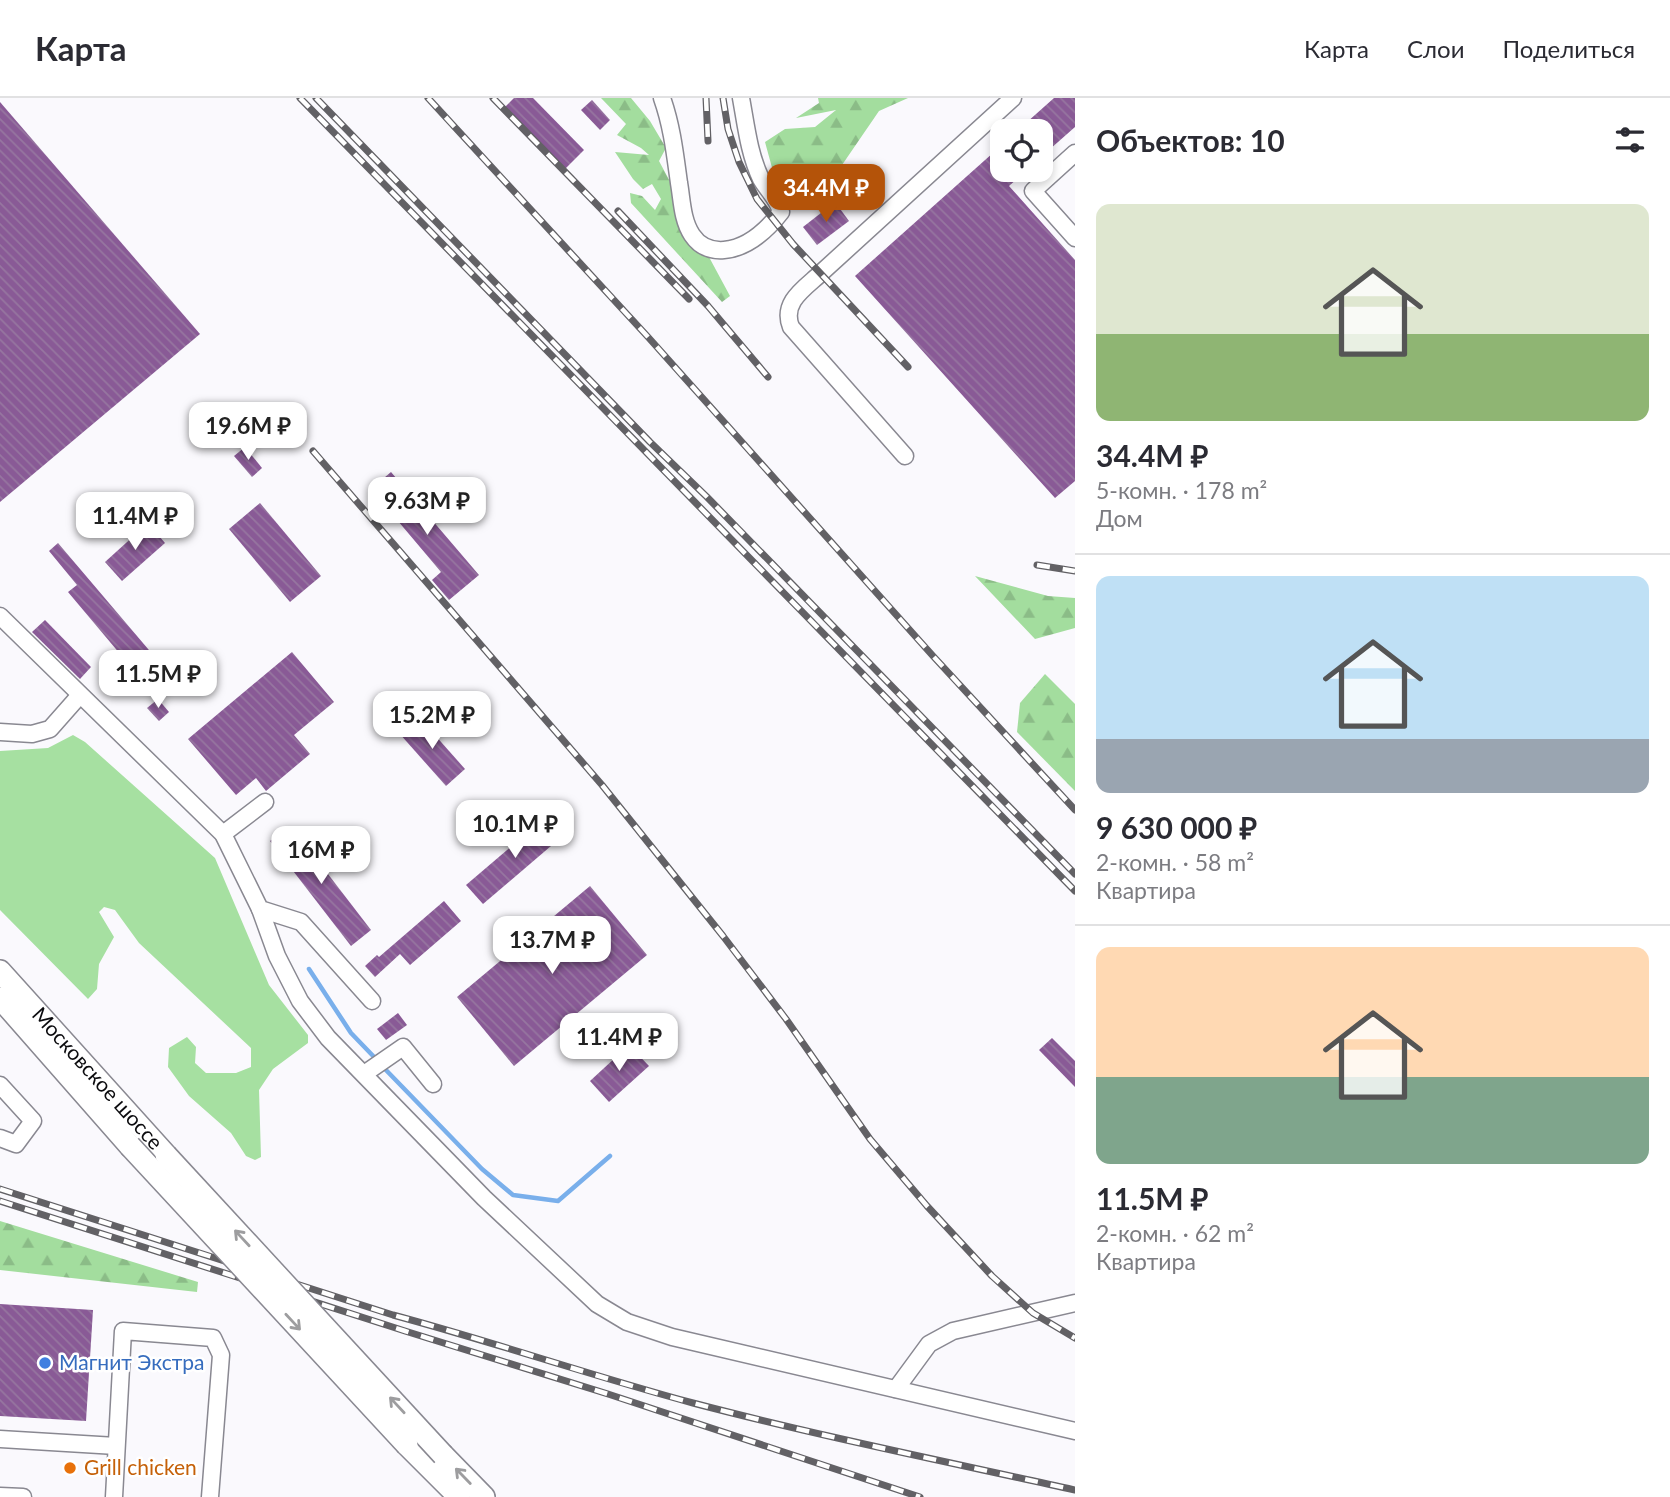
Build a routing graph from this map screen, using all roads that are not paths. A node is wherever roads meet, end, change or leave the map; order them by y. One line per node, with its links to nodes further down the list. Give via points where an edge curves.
1 (662, 98): 2 (street, via 685,220 703,247 716,250 739,247 756,238 781,212 752,156)
2 (741, 98)
3 (1013, 98): 6 (street, via 792,300 788,309 791,327)
4 (1075, 153): 5 (street, via 1033,191)
5 (1075, 238)
6 (905, 456)
7 (0, 616): 8 (street)
8 (80, 695): 9 (street, via 50,729 32,734); 11 (street)
9 (0, 732)
10 (265, 802): 11 (street)
11 (223, 834): 12 (street)
12 (260, 909): 15 (street, via 300,922); 16 (street, via 300,1001)
13 (0, 971): 30 (main road, Московское шоссе, one-way to 13, bridge)
14 (0, 998): 29 (main road, Московское шоссе, one-way to 29, bridge, via 130,1146)
15 (372, 1002)
16 (364, 1074): 17 (street, via 403,1047); 21 (street, via 538,1249 597,1304 627,1322 673,1338)
17 (433, 1084)
18 (0, 1085): 19 (street, via 33,1121 16,1143)
19 (0, 1138)
20 (1075, 1303): 21 (street, via 953,1331 929,1344)
21 (896, 1389): 22 (street)
22 (1075, 1431)
23 (0, 1439): 24 (street)
24 (116, 1446): 27 (street); 28 (street, via 123,1331 213,1338 221,1355)
25 (0, 1496): 26 (street)
26 (23, 1497)
27 (114, 1497)
28 (211, 1497)
29 (459, 1497)
30 (484, 1497)

